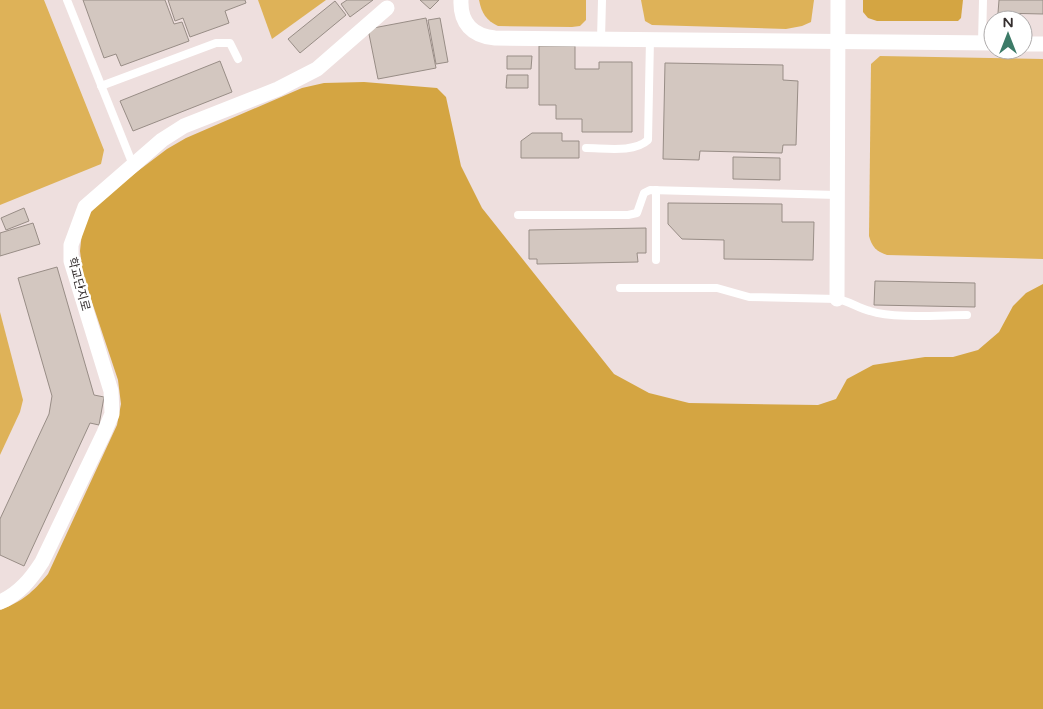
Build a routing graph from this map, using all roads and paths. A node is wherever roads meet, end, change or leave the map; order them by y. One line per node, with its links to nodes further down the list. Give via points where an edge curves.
1 (67, 0): 11 (lane)
2 (461, 0): 6 (street, via 462,18 467,26 484,37)
3 (602, 0): 6 (lane)
4 (838, 0): 8 (street)
5 (387, 8): 13 (street, 학교단지로, via 317,69 278,89 184,126)
6 (601, 39): 7 (street)
7 (650, 39): 8 (street); 12 (lane, via 648,140 642,146 630,148)
8 (838, 41): 9 (street); 15 (street)
9 (983, 43)
10 (238, 59): 11 (lane, via 230,43 224,42)
11 (101, 86): 13 (lane)
12 (586, 148)
13 (132, 165): 21 (street, 학교단지로, via 85,207 71,245 74,275 111,391 112,414 42,562 24,586)
14 (656, 190): 15 (lane); 16 (lane, via 644,193 637,213 628,215); 17 (lane)
15 (837, 196): 19 (street)
16 (518, 215)
17 (656, 260)
18 (620, 288): 19 (lane, via 717,288 748,297)
19 (837, 299): 20 (lane, via 883,314)
20 (967, 315)
21 (0, 602)

